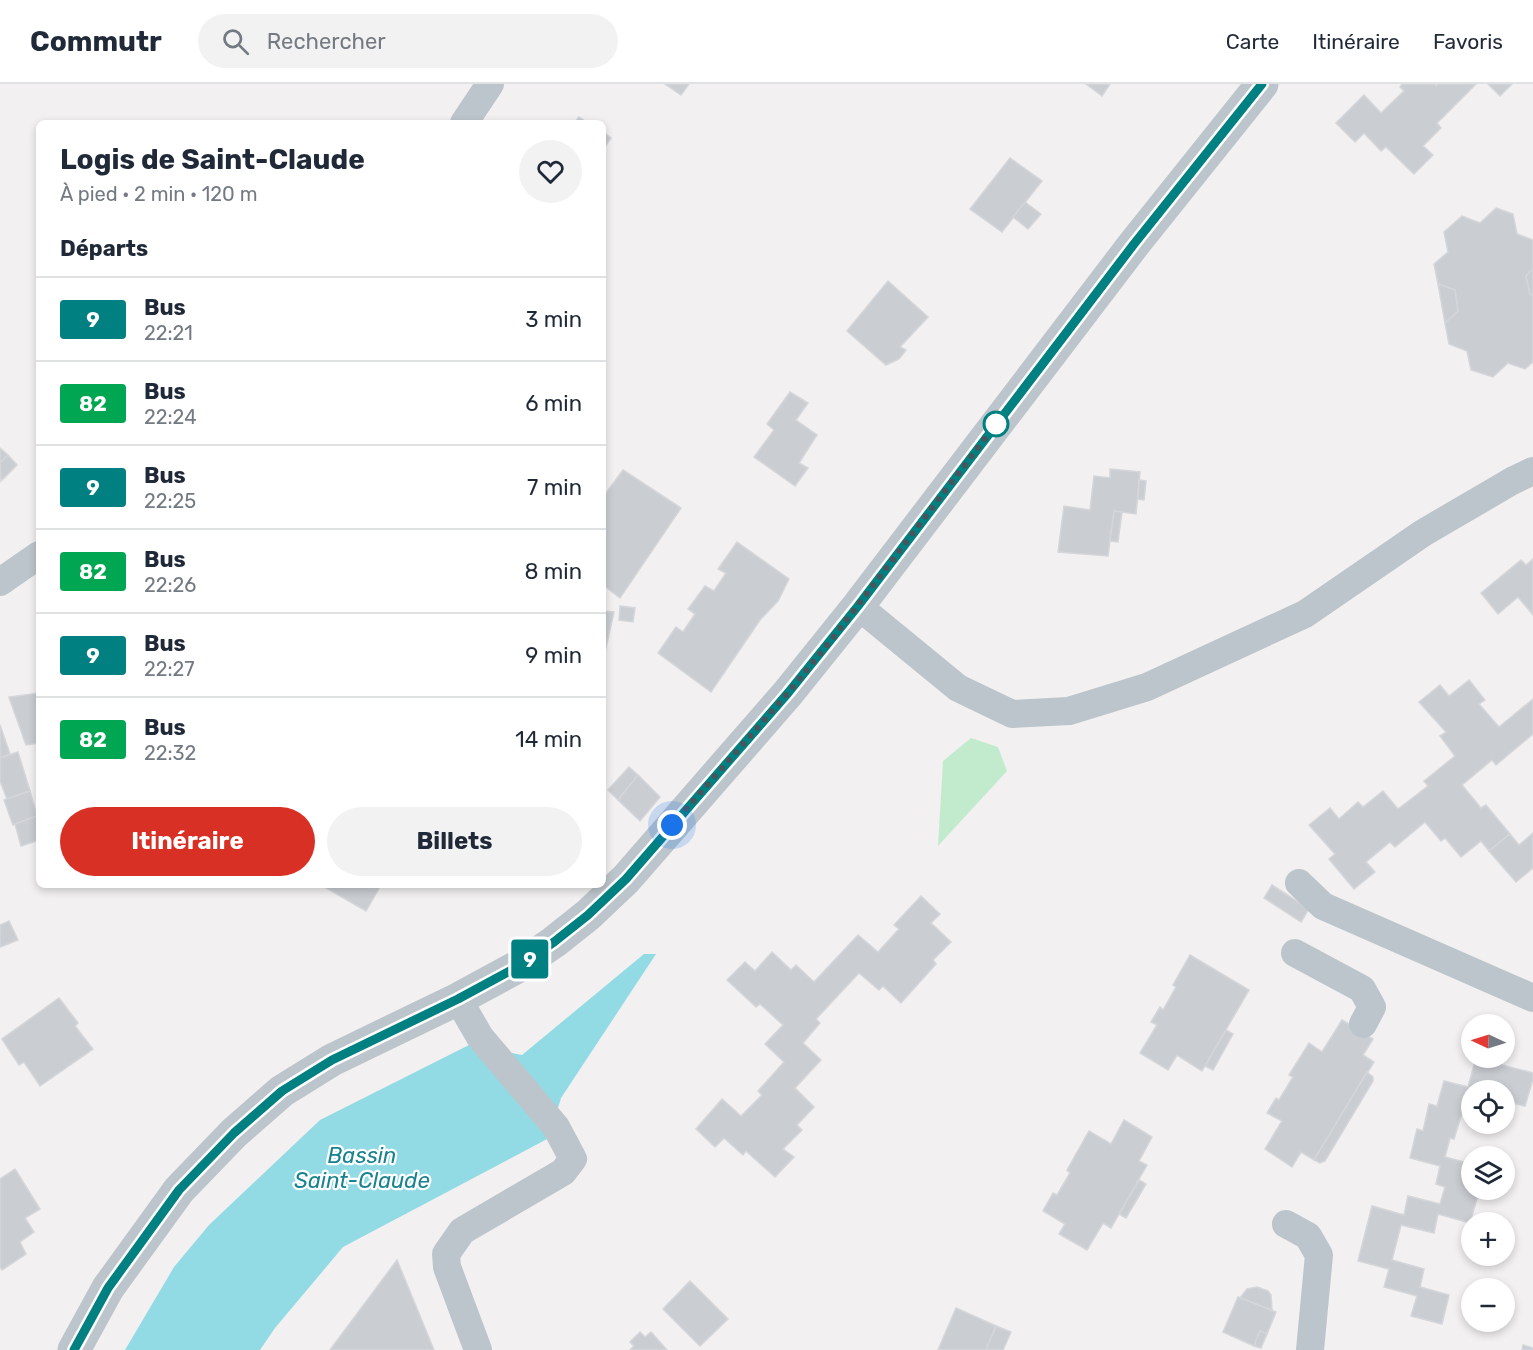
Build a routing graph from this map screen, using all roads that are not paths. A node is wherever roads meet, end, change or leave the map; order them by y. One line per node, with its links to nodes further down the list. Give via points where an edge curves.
1 (490, 84): 3 (street)
2 (1262, 84): 7 (street, via 1126,253)
3 (466, 120)
4 (1533, 471): 7 (street, via 1423,533 1305,614 1147,687 1069,711 1012,714 958,688)
5 (36, 557): 6 (street)
6 (0, 582)
7 (858, 606): 11 (street, via 626,879 554,942)
8 (1299, 883): 10 (street, via 1323,906)
9 (1296, 952): 12 (street, via 1362,989 1372,1007)
10 (1533, 998)
11 (458, 999): 14 (street, via 332,1060 282,1091 234,1133 179,1190 108,1288); 15 (street, via 480,1037 556,1127 573,1159 563,1172 462,1231 446,1254 447,1268)
12 (1363, 1024)
13 (1286, 1224): 16 (street, via 1308,1236 1319,1256)
14 (74, 1350)
15 (478, 1350)
16 (1310, 1350)

